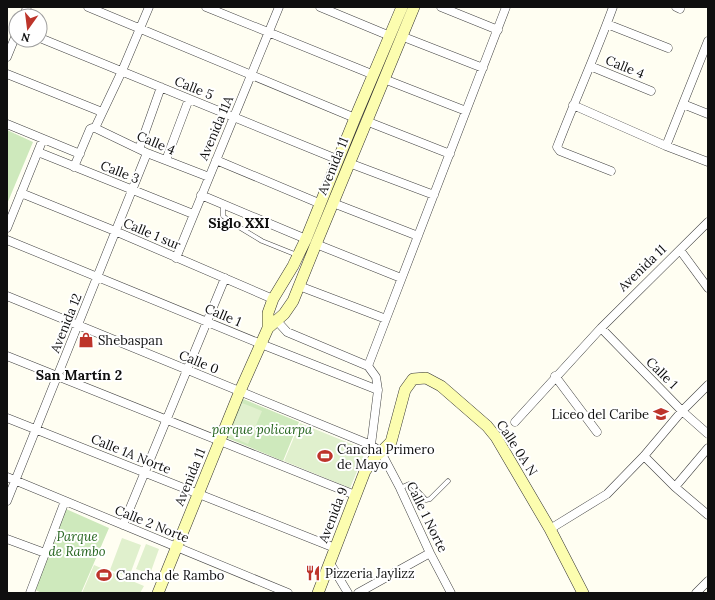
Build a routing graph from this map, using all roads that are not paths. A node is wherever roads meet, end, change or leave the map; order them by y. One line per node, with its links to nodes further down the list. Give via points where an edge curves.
1 (88, 7): 12 (street)
2 (149, 7): 12 (street)
3 (206, 7): 14 (street)
4 (279, 7): 14 (street, Avenida 11A)
5 (320, 7): 15 (street)
6 (402, 7): 15 (street, Avenida 11)
7 (414, 7): 15 (street, Avenida 11)
8 (441, 7): 13 (street)
9 (506, 7): 13 (street)
10 (613, 7): 11 (street)
11 (607, 24): 18 (street); 20 (street)
12 (140, 29): 22 (street); 24 (street)
13 (498, 30): 21 (street)
14 (269, 32): 24 (street, Avenida 11A); 25 (street)
15 (396, 36): 21 (street); 25 (street, Avenida 11)
16 (48, 41): 22 (street, Calle 5)
17 (708, 41): 19 (street)
18 (668, 48)
19 (704, 61): 29 (street)
20 (590, 66): 27 (street, Calle 4); 30 (street)
21 (483, 68): 32 (street)
22 (122, 71): 26 (street, Calle 5); 31 (street)
23 (7, 74): 31 (street)
24 (251, 75): 34 (street, Avenida 11A); 35 (street)
25 (379, 77): 32 (street); 35 (street, Avenida 11); 36 (street, Avenida 11)
26 (161, 87): 28 (street, Calle 5); 41 (street, Avenida 12)
27 (651, 91)
28 (189, 99): 34 (street, Calle 5); 45 (street)
29 (683, 104): 33 (street); 40 (street)
30 (573, 105): 40 (street); 50 (street, via 557,147 560,151)
31 (102, 112): 38 (street)
32 (466, 112): 44 (street)
33 (708, 114)
34 (234, 117): 46 (street, Avenida 11A); 47 (street, Calle 5)
35 (355, 118): 47 (street, Avenida 11)
36 (366, 121): 44 (street); 47 (street, Avenida 11)
37 (7, 124): 39 (street)
38 (95, 128): 41 (street, Calle 4); 43 (street, via 90,129)
39 (43, 139): 42 (street); 43 (street)
40 (666, 146): 48 (street)
41 (143, 151): 45 (street, Calle 4); 52 (street, Avenida 12)
42 (38, 152): 49 (street, Calle 3); 53 (street)
43 (80, 154): 49 (street)
44 (450, 154): 54 (street)
45 (166, 160): 51 (street, Calle 4)
46 (216, 160): 51 (street, Avenida 11A); 57 (street)
47 (344, 161): 54 (street, Calle 5); 56 (street, Avenida 11); 57 (street, Avenida 11)
48 (708, 162)
49 (74, 167): 52 (street, Calle 3)
50 (611, 172)
51 (209, 177): 55 (street, Avenida 11A)
52 (132, 189): 59 (street, Calle 3); 62 (street, Avenida 12)
53 (21, 193): 61 (street); 62 (street, Calle 1 sur)
54 (434, 195): 63 (street)
55 (201, 196): 58 (street); 59 (street, Avenida 11A)
56 (333, 203): 63 (street); 65 (street, Avenida 11)
57 (321, 204): 65 (street, Avenida 11)
58 (224, 205): 65 (street); 67 (lane, via 222,216 262,241)
59 (194, 214): 68 (street, Avenida 11A)
60 (708, 222): 66 (street, Avenida 11)
61 (7, 228)
62 (115, 232): 68 (street, Calle 1 sur); 69 (street, Avenida 12)
63 (418, 236): 71 (street)
64 (7, 240): 69 (street, Calle 1)
65 (311, 241): 67 (street, Avenida 11); 71 (street); 72 (street, Avenida 11)
66 (680, 250): 73 (street); 81 (street, Avenida 11)
67 (298, 255): 75 (street, Avenida 11)
68 (176, 258): 70 (street, Calle 1 sur)
69 (97, 276): 77 (street, Calle 1); 79 (street, Avenida 12)
70 (225, 278): 75 (street, Calle 1 sur); 77 (street)
71 (402, 278): 76 (street)
72 (299, 286): 76 (street); 78 (street, Avenida 11, via 293,301)
73 (708, 288)
74 (7, 296): 79 (street, Calle 0)
75 (273, 299): 80 (street, Avenida 11, via 268,313)
76 (386, 320): 84 (street)
77 (208, 321): 82 (street, Calle 1); 85 (street)
78 (277, 321): 80 (street, Avenida 11); 84 (street, via 287,332)
79 (78, 325): 85 (street, Calle 0); 86 (street, Avenida 12)
80 (268, 328): 82 (street, Avenida 11)
81 (601, 328): 87 (street, Avenida 11); 91 (street, Calle 1)
82 (261, 344): 89 (street, Calle 1); 90 (street, Avenida 11)
83 (7, 356): 86 (street)
84 (368, 366): 89 (street, via 376,377)
85 (187, 370): 90 (street, Calle 0); 93 (street)
86 (57, 376): 93 (street); 95 (street, Avenida 12)
87 (556, 376): 94 (street, Avenida 11); 96 (street)
88 (708, 385): 91 (street)
89 (378, 390): 99 (street)
90 (240, 392): 98 (street, Avenida 11); 99 (street, Calle 0)
91 (682, 411): 97 (street, Calle 1); 102 (street)
92 (7, 418): 95 (street, Calle 1A Norte)
93 (167, 420): 98 (street); 103 (street)
94 (515, 422)
95 (36, 429): 103 (street, Calle 1A Norte); 105 (street, Avenida 12)
96 (597, 432)
97 (708, 434)
98 (220, 441): 109 (street, Avenida 11); 110 (street)
99 (372, 446): 101 (street, Calle 0)
100 (708, 448): 107 (street)
101 (381, 452): 108 (street, Calle 1 Norte); 110 (street, Avenida 9, via 365,471); 115 (street, Calle 0A N, via 391,442 405,390 413,379 426,378 441,386 487,426)
102 (644, 456): 107 (street); 115 (street, via 607,494)
103 (145, 473): 109 (street, Calle 1A Norte); 114 (street)
104 (7, 477): 105 (street, Calle 2 Norte)
105 (15, 480): 111 (street, Avenida 12); 112 (street, Calle 2 Norte)
106 (448, 481): 108 (lane, via 426,500 409,484)
107 (675, 487): 113 (street)
108 (400, 488): 120 (street, Calle 1 Norte)
109 (198, 494): 117 (street, Avenida 11); 118 (street, Calle 1A Norte)
110 (355, 495): 118 (street, Avenida 9)
111 (7, 501)
112 (65, 501): 114 (street, Calle 2 Norte); 119 (street)
113 (708, 515)
114 (123, 525): 117 (street, Calle 2 Norte)
115 (550, 529): 130 (street, Calle 0A N)
116 (7, 539): 119 (street)
117 (176, 547): 124 (street, Avenida 11); 125 (street, Calle 2 Norte)
118 (335, 548): 121 (street, Avenida 9)
119 (45, 553): 123 (street)
120 (430, 553): 128 (street); 129 (street, Calle 1 Norte)
121 (330, 563): 126 (street, Avenida 9); 127 (street)
122 (708, 581): 131 (street)
123 (30, 593)
124 (158, 593)
125 (288, 593)
126 (318, 593)
127 (348, 593)
128 (358, 593)
129 (451, 593)
130 (583, 593)
131 (696, 593)

